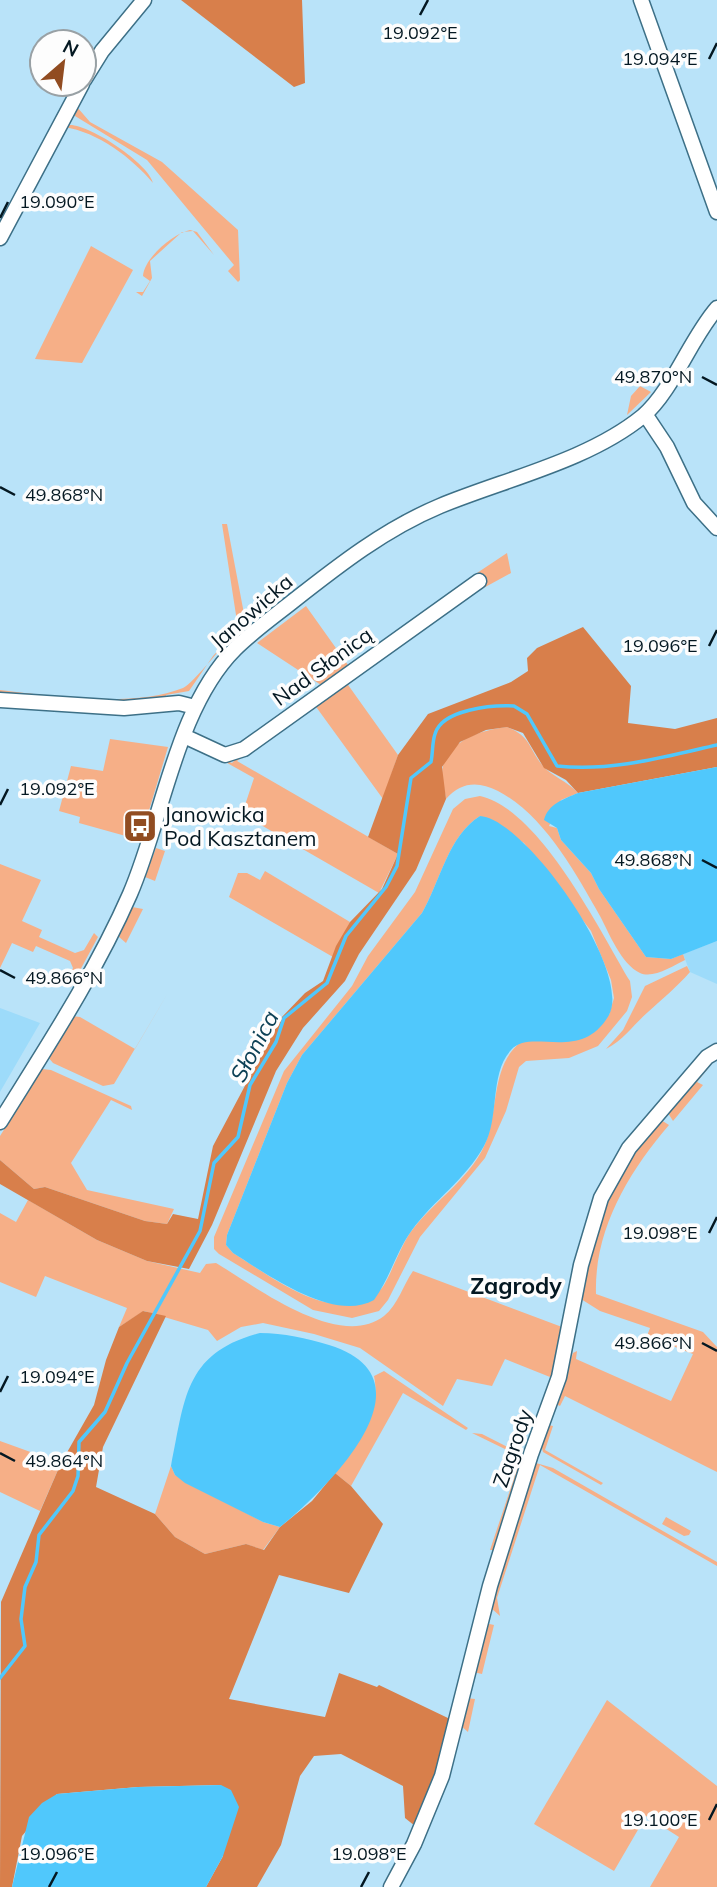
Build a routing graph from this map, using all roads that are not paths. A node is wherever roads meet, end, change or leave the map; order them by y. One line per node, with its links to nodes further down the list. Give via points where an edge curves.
1 (144, 0): 3 (street)
2 (641, 0): 5 (street)
3 (98, 58)
4 (74, 98): 6 (street)
5 (717, 212)
6 (0, 238)
7 (717, 308): 8 (street, Janowicka)
8 (645, 414): 9 (street, via 694,503); 12 (street, Janowicka, via 576,454 442,505 378,538 235,648)
9 (717, 528)
10 (479, 581): 13 (street, Nad Słonicą, via 244,749 225,755)
11 (0, 700): 12 (street)
12 (195, 707): 13 (street, Janowicka)
13 (184, 736): 15 (street, Janowicka, via 148,848 119,918)
14 (717, 1051): 16 (street, Zagrody, via 629,1148 601,1198 580,1265 559,1377 489,1586 442,1776)
15 (0, 1122)
16 (391, 1887)

